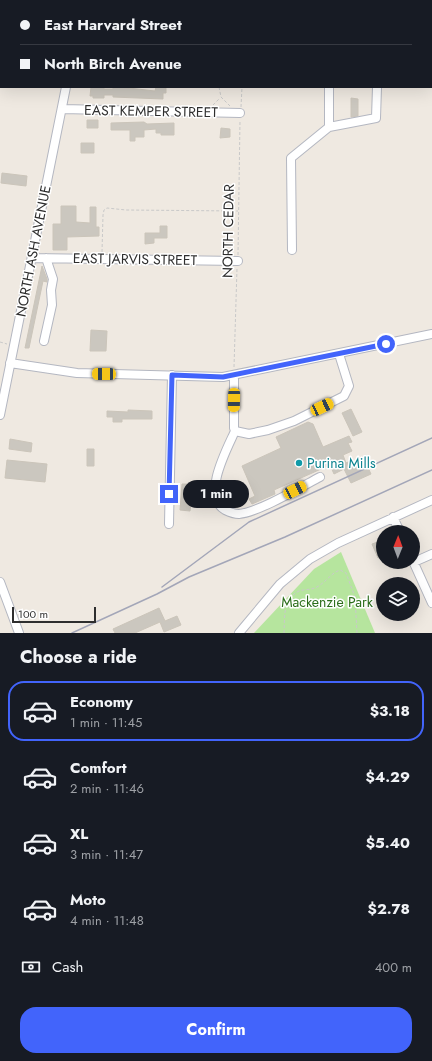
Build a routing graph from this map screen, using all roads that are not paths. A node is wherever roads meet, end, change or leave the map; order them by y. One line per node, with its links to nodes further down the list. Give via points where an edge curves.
1 (66, 88): 4 (street, NORTH ASH AVENUE)
2 (329, 88): 6 (street)
3 (377, 88): 6 (street, via 376,118)
4 (62, 109): 5 (street, EAST KEMPER STREET); 8 (street, NORTH ASH AVENUE)
5 (236, 113)
6 (329, 127): 7 (street, via 291,158)
7 (292, 250)
8 (32, 258): 9 (street, EAST JARVIS STREET); 14 (street, NORTH ASH AVENUE)
9 (46, 258): 10 (street, EAST JARVIS STREET); 12 (street, via 53,279 52,305)
10 (238, 260)
11 (432, 334): 13 (street)
12 (44, 341)
13 (339, 354): 16 (street); 18 (street, via 349,386 344,396 294,421 268,430 249,434)
14 (10, 363): 15 (street, via 77,373); 17 (street, NORTH ASH AVENUE)
15 (172, 375): 16 (street); 22 (street)
16 (234, 376): 18 (street)
17 (0, 413)
18 (235, 431): 19 (street, via 221,462 216,486 216,498 220,507 229,512 239,514 257,509)
19 (320, 477)
20 (432, 500): 21 (street)
21 (393, 517): 23 (street); 30 (street, via 310,559 280,584)
22 (169, 524)
23 (397, 525)
24 (432, 554): 25 (street)
25 (420, 559)
26 (416, 569): 28 (street)
27 (0, 582): 29 (street)
28 (432, 602)
29 (19, 633)
30 (239, 633)

